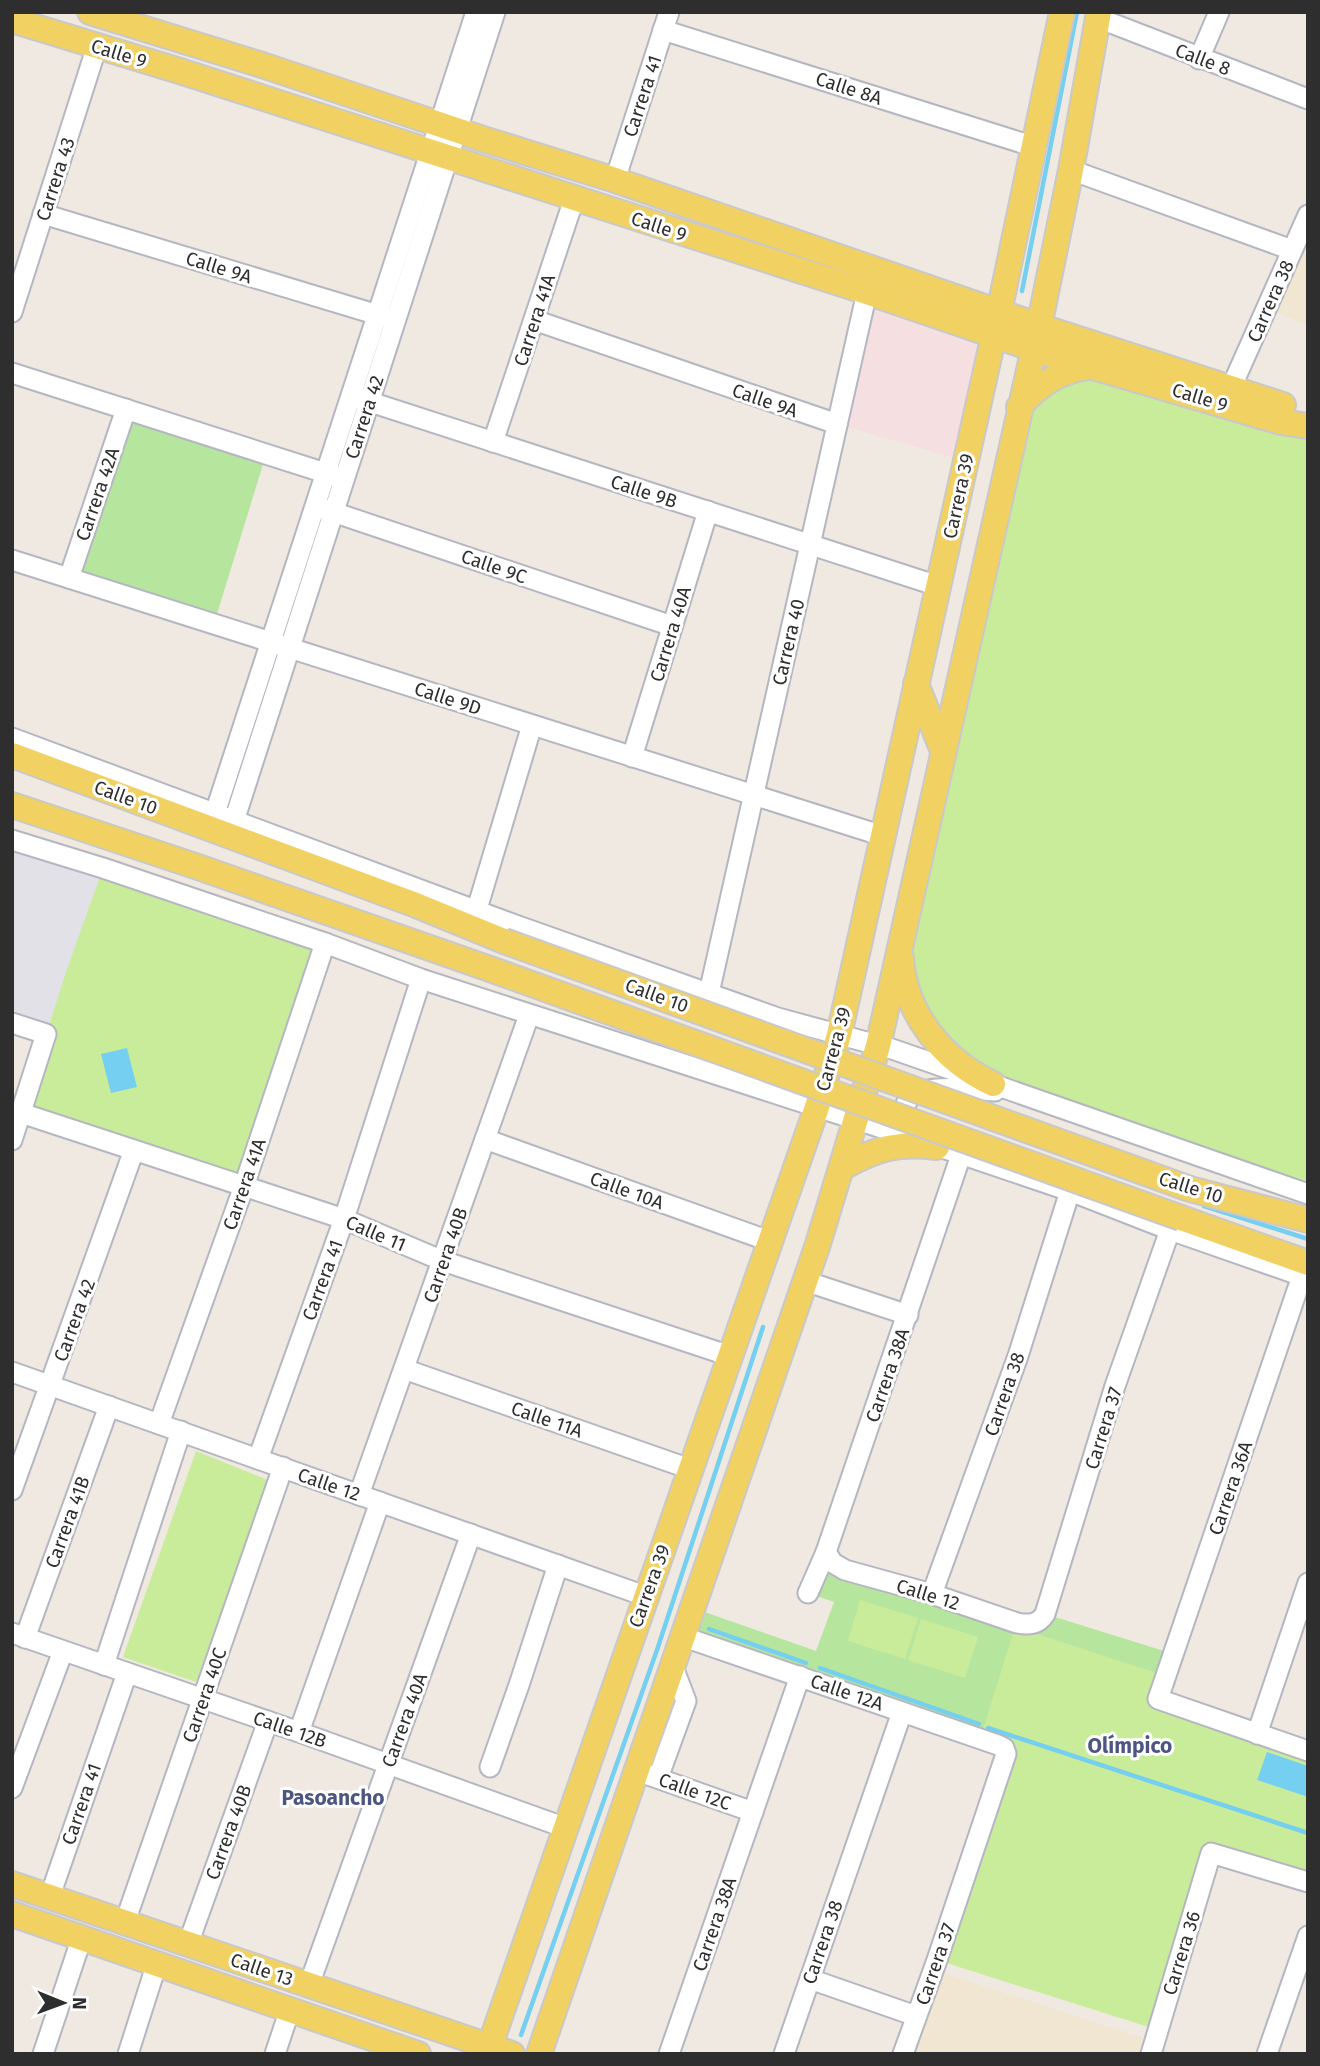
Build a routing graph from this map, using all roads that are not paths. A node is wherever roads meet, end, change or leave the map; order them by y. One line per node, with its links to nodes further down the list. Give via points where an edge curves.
1 (90, 12): 10 (main road, Calle 9)
2 (476, 12): 16 (street, Carrera 42)
3 (495, 12): 16 (street, Carrera 42)
4 (1062, 12): 17 (main road, Carrera 39)
5 (1219, 12): 11 (street)
6 (1098, 15): 11 (street, Calle 8); 19 (main road, Carrera 39)
7 (12, 20): 9 (main road, Calle 9)
8 (666, 21): 17 (street, Calle 8A); 20 (street, Carrera 41)
9 (97, 46): 13 (main road, Calle 9); 22 (street, Carrera 43)
10 (235, 57): 12 (main road, Calle 9); 13 (main road)
11 (1199, 59): 14 (street, Calle 8)
12 (262, 65): 15 (main road); 16 (main road, Calle 9)
13 (183, 72): 15 (main road, Calle 9)
14 (1308, 99)
15 (297, 109): 18 (main road, Calle 9)
16 (449, 128): 18 (street, Carrera 42); 20 (main road, Calle 9)
17 (1035, 147): 29 (main road, Carrera 39)
18 (439, 155): 21 (main road, Calle 9); 27 (street, Carrera 42)
19 (1071, 170): 24 (street); 30 (main road, Carrera 39)
20 (615, 180): 29 (main road, Calle 9)
21 (574, 199): 25 (main road, Calle 9); 28 (street, Carrera 41A)
22 (43, 214): 26 (street, Carrera 43); 27 (street, Calle 9A)
23 (1308, 215): 24 (street, Carrera 38)
24 (1292, 250): 33 (street, Carrera 38)
25 (867, 292): 29 (main road, Calle 9); 38 (street, Carrera 40)
26 (12, 312)
27 (386, 317): 34 (street, Carrera 42)
28 (534, 320): 38 (street, Calle 9A); 40 (street, Carrera 41A)
29 (997, 323): 30 (main road, Calle 9); 47 (main road, Carrera 39)
30 (1036, 337): 31 (main road, Calle 9); 33 (main road, Calle 9); 35 (main road, Carrera 39)
31 (1095, 366): 35 (main road, via 1052,377); 39 (main road, Calle 9)
32 (12, 373): 36 (street)
33 (1231, 388): 37 (main road, Calle 9)
34 (360, 399): 40 (street, Calle 9B); 41 (street, Carrera 42)
35 (1019, 408): 54 (main road, Carrera 39)
36 (126, 409): 41 (street); 46 (street, Carrera 42A)
37 (1308, 410)
38 (837, 424): 44 (street, Carrera 40)
39 (1308, 426)
40 (493, 442): 43 (street, Calle 9B)
41 (335, 476): 42 (street, Carrera 42)
42 (324, 509): 48 (street, Calle 9C); 49 (street, Carrera 42); 50 (street, Carrera 42)
43 (708, 512): 44 (street, Calle 9B); 48 (street, Carrera 40A)
44 (810, 544): 47 (street, Calle 9B); 57 (street, Carrera 40)
45 (12, 560): 46 (street, Calle 9D)
46 (69, 578): 49 (street, Calle 9D)
47 (938, 586): 51 (main road, Carrera 39)
48 (672, 626): 56 (street, Carrera 40A)
49 (271, 642): 50 (street, Calle 9D); 58 (street, Carrera 42)
50 (290, 648): 52 (street, Calle 9D); 60 (street, Carrera 42)
51 (916, 684): 54 (main road); 61 (main road, Carrera 39)
52 (533, 725): 56 (street, Calle 9D); 63 (street)
53 (12, 738): 58 (street, Calle 10)
54 (943, 751): 65 (main road, Carrera 39)
55 (12, 755): 62 (main road, Calle 10)
56 (632, 757): 57 (street, Calle 9D)
57 (753, 795): 61 (street, Calle 9D); 67 (street, Carrera 40)
58 (215, 813): 60 (street, Calle 10)
59 (16, 821): 64 (street, Calle 10, via 103,868); 92 (main road, Calle 10, bridge, via 362,939 419,945)
60 (234, 821): 62 (street, Calle 10)
61 (883, 836): 71 (main road, Carrera 39)
62 (419, 897): 63 (street, Calle 10); 89 (main road, Calle 10, bridge, via 504,941 1190,1189)
63 (477, 909): 67 (street, Calle 10)
64 (325, 943): 66 (street, Calle 10); 85 (street, Carrera 41A)
65 (900, 944): 72 (main road, Carrera 39); 75 (main road, via 902,975 922,1022 952,1059 971,1074)
66 (421, 979): 68 (street, Calle 10); 90 (street, Carrera 41)
67 (709, 993): 69 (street, Calle 10)
68 (528, 1015): 74 (street, Calle 10); 79 (street, Carrera 40B)
69 (778, 1018): 71 (street, Calle 10); 74 (street, via 794,1034 797,1060 781,1080)
70 (12, 1023): 77 (street, via 46,1034)
71 (839, 1035): 72 (street, Calle 10); 76 (main road, Carrera 39)
72 (878, 1046): 73 (main road, Carrera 39); 75 (street, Calle 10)
73 (870, 1075): 76 (main road, via 856,1097 844,1104); 78 (main road, Carrera 39)
74 (748, 1084): 76 (street, Calle 10)
75 (1005, 1088): 81 (street, via 917,1092 905,1111 909,1126); 87 (street, Calle 10)
76 (817, 1107): 78 (street, Calle 10); 93 (main road, Carrera 39)
77 (22, 1113): 80 (street); 82 (street, Calle 11)
78 (857, 1120): 81 (street, Calle 10); 84 (main road, Carrera 39)
79 (485, 1139): 93 (street, Calle 10A); 94 (street, Carrera 40B)
80 (12, 1140)
81 (928, 1143): 83 (street, Calle 10); 84 (main road, via 870,1152)
82 (134, 1150): 85 (street, Calle 11); 101 (street, Carrera 42)
83 (961, 1155): 86 (street, Calle 10); 97 (street, Carrera 38A)
84 (843, 1167): 96 (main road, Carrera 39)
85 (244, 1186): 90 (street, Calle 11); 103 (street, Carrera 41A)
86 (1070, 1191): 92 (street, Calle 10); 116 (street, Carrera 38, via 1018,1356)
87 (1308, 1194)
88 (1308, 1207): 89 (main road)
89 (1281, 1212): 91 (main road, Calle 10)
90 (344, 1219): 94 (street, Calle 11); 105 (street, Carrera 41)
91 (1308, 1220)
92 (1180, 1228): 95 (street, Calle 10); 95 (main road, Calle 10, via 1239,1239); 118 (street, Carrera 37, via 1115,1386 1045,1614)
93 (769, 1241): 98 (main road, Carrera 39)
94 (443, 1261): 98 (street, Calle 11); 99 (street, Carrera 40B)
95 (1301, 1272): 129 (street, Carrera 36A, via 1158,1699)
96 (805, 1281): 97 (street); 120 (main road, Carrera 39)
97 (908, 1315): 112 (street, Carrera 38A)
98 (730, 1356): 107 (main road, Carrera 39)
99 (404, 1369): 107 (street, Calle 11A); 109 (street, Carrera 40B)
100 (12, 1372): 101 (street, Calle 12)
101 (51, 1385): 102 (street, Calle 12); 108 (street, Carrera 42)
102 (108, 1406): 103 (street, Calle 12); 119 (street, Carrera 41B)
103 (159, 1424): 104 (street, Calle 12)
104 (181, 1432): 105 (street, Calle 12); 122 (street)
105 (258, 1459): 106 (street, Calle 12)
106 (283, 1468): 109 (street, Calle 12); 125 (street, Carrera 40C)
107 (690, 1469): 117 (main road, Carrera 39)
108 (12, 1490)
109 (359, 1495): 110 (street, Calle 12)
110 (380, 1502): 111 (street, Calle 12); 128 (street)
111 (471, 1534): 113 (street, Calle 12); 132 (street, Carrera 40A)
112 (826, 1552): 115 (street, Carrera 38A); 116 (street, Calle 12, via 845,1570)
113 (558, 1565): 117 (street, Calle 12); 133 (street)
114 (1308, 1583): 129 (street)
115 (808, 1592)
116 (932, 1594): 118 (street, Calle 12, via 1017,1622)
117 (645, 1596): 137 (main road, Carrera 39)
118 (1036, 1623)
119 (19, 1635): 121 (street, Calle 12B)
120 (684, 1637): 124 (street, Calle 12A); 134 (main road, Carrera 39)
121 (63, 1651): 122 (street, Calle 12B); 135 (street)
122 (104, 1665): 123 (street, Calle 12B)
123 (127, 1673): 125 (street, Calle 12B); 140 (street, Carrera 41)
124 (800, 1676): 126 (street, Calle 12A); 136 (street, Carrera 38A)
125 (202, 1699): 127 (street, Calle 12B); 142 (street, Carrera 40C)
126 (902, 1712): 131 (street, Calle 12A, via 998,1745); 147 (street, Carrera 38)
127 (268, 1721): 128 (street, Calle 12B); 145 (street, Carrera 40B)
128 (299, 1732): 132 (street, Calle 12B)
129 (1257, 1734): 130 (street)
130 (1308, 1751)
131 (1006, 1754): 150 (street, Carrera 37)
132 (388, 1764): 137 (street, Calle 12B); 148 (street, Carrera 40A)
133 (490, 1767)
134 (648, 1774): 136 (street, Calle 12C); 151 (main road, Carrera 39)
135 (12, 1788)
136 (753, 1812): 160 (street, Carrera 38A)
137 (566, 1828): 153 (main road, Carrera 39)
138 (1308, 1882): 163 (street, Carrera 36, via 1211,1853)
139 (12, 1884): 140 (main road, Calle 13)
140 (50, 1896): 142 (main road, Calle 13)
141 (12, 1913): 144 (main road, Calle 13)
142 (125, 1922): 145 (main road, Calle 13)
143 (1308, 1936): 164 (street)
144 (82, 1937): 146 (main road, Calle 13); 154 (street)
145 (188, 1944): 148 (main road, Calle 13)
146 (157, 1963): 149 (main road, Calle 13); 155 (street)
147 (810, 1979): 150 (street); 161 (street, Carrera 38)
148 (309, 1985): 153 (main road, Calle 13)
149 (290, 2008): 152 (main road, Calle 13); 156 (street)
150 (916, 2016): 162 (street, Carrera 37)
151 (551, 2020): 158 (main road, Carrera 39); 159 (main road)
152 (378, 2047): 157 (main road, Calle 13)
153 (497, 2051)
154 (43, 2054)
155 (128, 2054)
156 (275, 2054)
157 (418, 2054)
158 (539, 2054)
159 (558, 2054)
160 (669, 2054)
161 (784, 2054)
162 (903, 2054)
163 (1151, 2054)
164 (1267, 2054)

